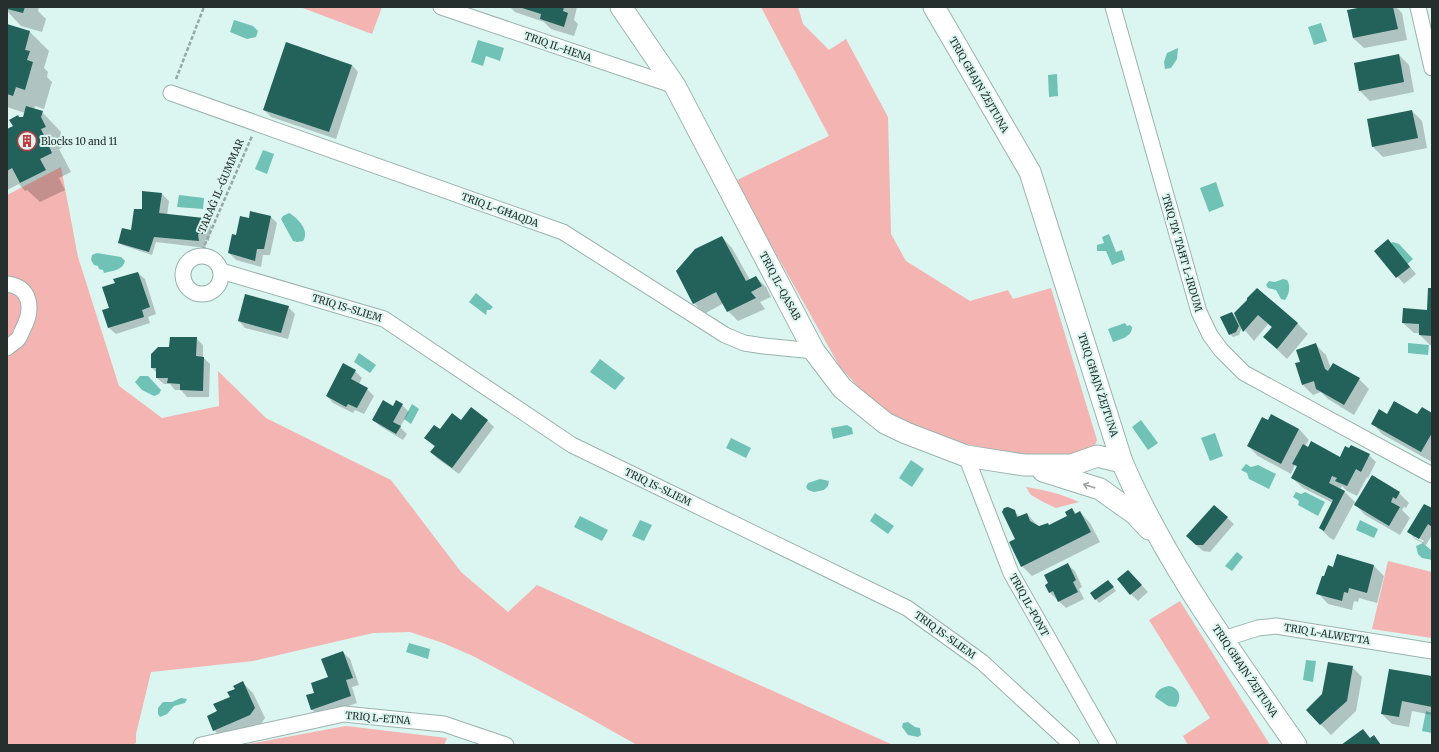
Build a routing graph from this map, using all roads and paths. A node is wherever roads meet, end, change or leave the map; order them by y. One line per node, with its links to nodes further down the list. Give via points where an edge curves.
1 (204, 7): 9 (path)
2 (442, 7): 8 (street, TRIQ IL-HENA)
3 (621, 7): 8 (street, TRIQ IL-QASAB)
4 (934, 7): 18 (street, TRIQ GĦAJN ŻEJTUNA, via 1030,172)
5 (1113, 7): 19 (street, TRIQ TA' TAĦT L-IRDUM, via 1199,312 1210,335 1244,373)
6 (1418, 7): 7 (street)
7 (1432, 68)
8 (675, 86): 15 (street, TRIQ IL-QASAB)
9 (171, 93): 10 (street, TRIQ L-GĦAQDA)
10 (257, 123): 11 (path, TARAĠ IL-ĠUMMAR); 15 (street, TRIQ L-GĦAQDA, via 562,232 725,335 744,342)
11 (200, 256): 12 (street, via 214,260); 12 (street, via 189,262 183,274 186,286 191,290 197,293 216,289)
12 (221, 271): 26 (street, TRIQ IS-SLIEM, via 384,318 572,445 907,608 982,662)
13 (7, 284): 14 (street, via 22,290 29,299 30,309 18,340)
14 (7, 348)
15 (814, 351): 16 (street, TRIQ IL-QASAB, via 842,388 885,423)
16 (966, 456): 17 (street, TRIQ IL-QASAB); 27 (street, TRIQ IL-PONT, via 1011,573)
17 (1024, 464): 18 (street, TRIQ IL-QASAB, via 1072,465 1097,456); 20 (street, TRIQ IL-QASAB, one-way to 17, via 1100,489)
18 (1126, 470): 20 (street); 21 (street, TRIQ GĦAJN ŻEJTUNA)
19 (1432, 475)
20 (1114, 499): 21 (street, TRIQ IL-QASAB, via 1135,514)
21 (1163, 544): 22 (street, TRIQ GĦAJN ŻEJTUNA)
22 (1223, 639): 23 (street, TRIQ L-ALWETTA, via 1258,628 1276,626); 28 (street, TRIQ GĦAJN ŻEJTUNA)
23 (1432, 651)
24 (201, 745): 25 (street, TRIQ L-ETNA, via 344,714 444,724)
25 (506, 745)
26 (1072, 745)
27 (1109, 745)
28 (1296, 745)

